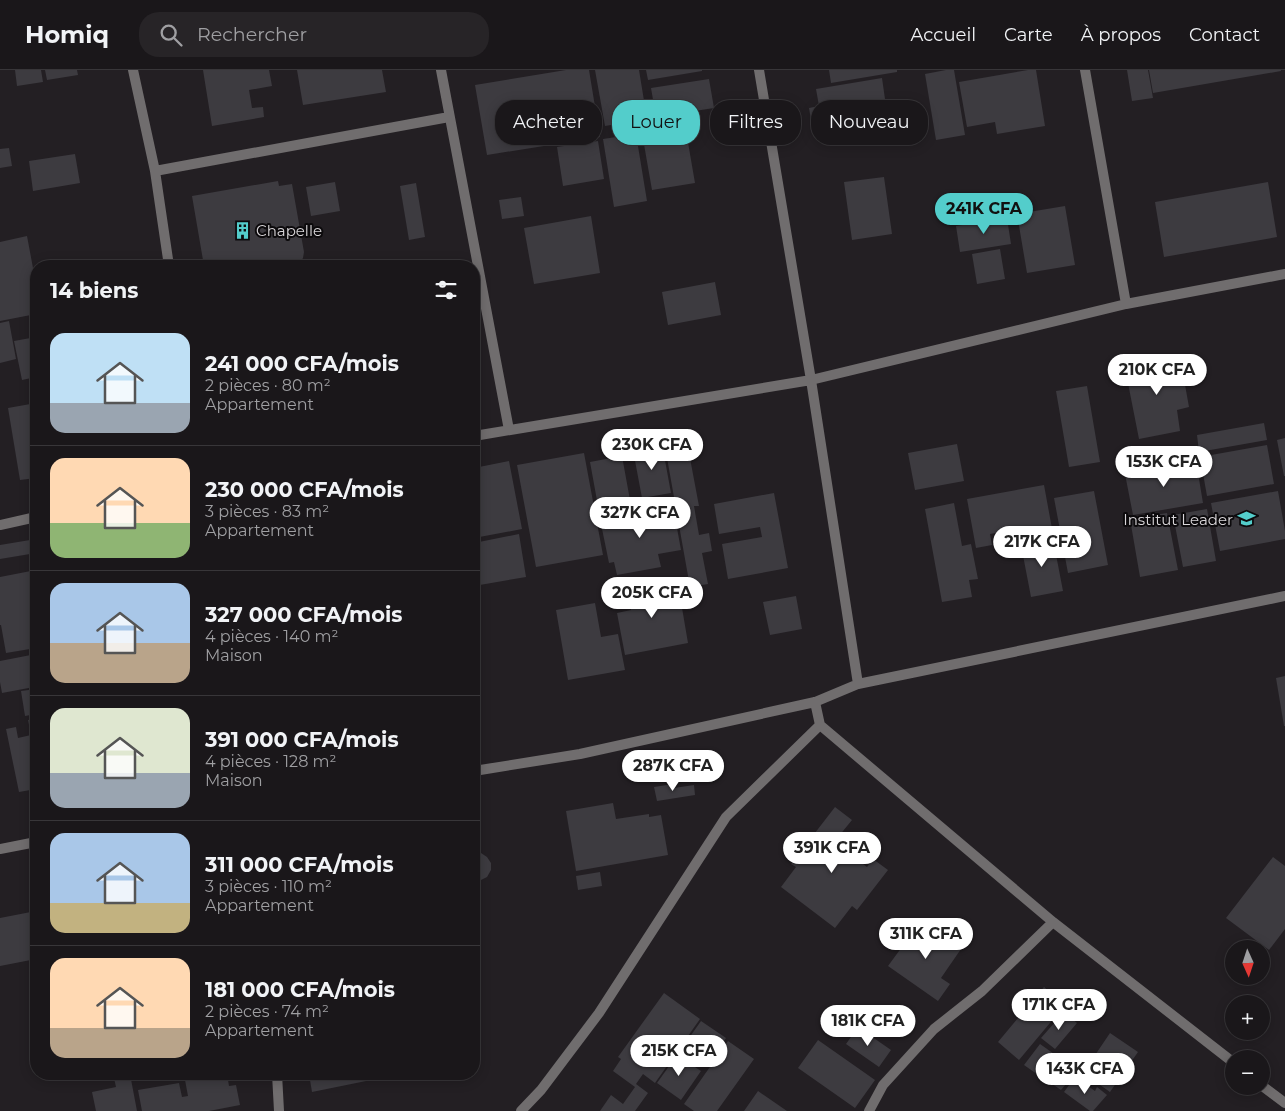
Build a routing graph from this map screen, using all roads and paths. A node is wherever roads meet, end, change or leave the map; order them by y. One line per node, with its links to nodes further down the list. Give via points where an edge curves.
1 (134, 70): 6 (street)
2 (441, 70): 5 (street)
3 (759, 70): 12 (street)
4 (1085, 70): 11 (street)
5 (449, 117): 6 (street); 8 (street)
6 (155, 171): 7 (street)
7 (168, 260)
8 (476, 260)
9 (1285, 274): 11 (street)
10 (480, 279): 13 (street)
11 (1126, 304): 12 (street)
12 (811, 380): 13 (street); 18 (street)
13 (509, 430): 14 (street)
14 (480, 435)
15 (30, 518): 16 (street)
16 (0, 525)
17 (1285, 596): 18 (street)
18 (858, 684): 19 (street)
19 (815, 702): 20 (street); 21 (street, via 580,754)
20 (820, 725): 24 (street); 30 (street, via 726,817 598,1013 541,1090)
21 (480, 770)
22 (30, 843): 23 (street)
23 (0, 849)
24 (1053, 922): 25 (street); 31 (street, via 982,991 934,1029 883,1085)
25 (1225, 1056)
26 (277, 1080): 29 (street)
27 (1270, 1092): 28 (street)
28 (1285, 1105): 32 (street)
29 (279, 1111)
30 (521, 1111)
31 (869, 1111)
32 (1282, 1111)

